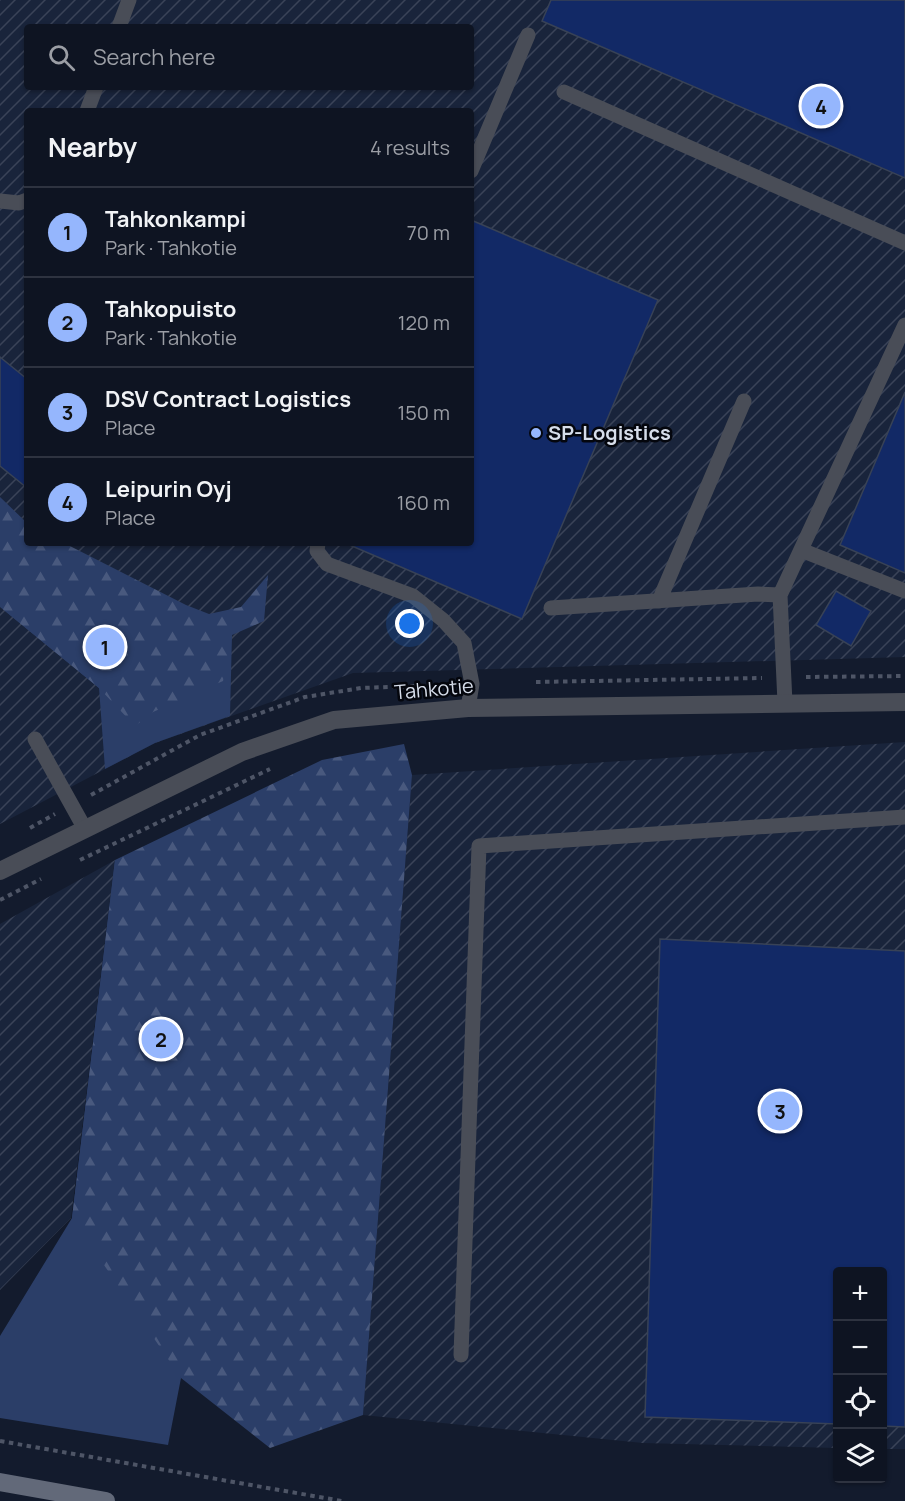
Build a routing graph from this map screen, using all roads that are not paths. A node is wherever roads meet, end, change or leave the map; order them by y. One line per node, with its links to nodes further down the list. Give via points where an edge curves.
1 (129, 0): 2 (lane)
2 (120, 24)
3 (528, 35): 7 (lane)
4 (95, 90): 6 (lane)
5 (564, 92): 10 (lane)
6 (88, 108)
7 (474, 164)
8 (0, 201): 9 (lane)
9 (24, 201)
10 (905, 243)
11 (905, 325): 14 (lane)
12 (744, 401): 17 (lane)
13 (318, 546): 21 (lane, via 327,564 413,596 450,627 464,643 472,684)
14 (801, 550): 15 (lane); 16 (lane)
15 (905, 591)
16 (780, 595): 17 (lane); 20 (lane)
17 (659, 601): 18 (lane)
18 (550, 608)
19 (905, 702): 20 (street, Tahkotie)
20 (785, 703): 21 (street, Tahkotie)
21 (468, 708): 24 (street, Tahkotie, via 334,720 242,752)
22 (35, 739): 24 (lane)
23 (905, 818): 26 (lane, via 479,846)
24 (85, 829): 25 (street, Tahkotie)
25 (0, 871)
26 (461, 1355)
27 (0, 1482): 28 (main road)
28 (106, 1501)

